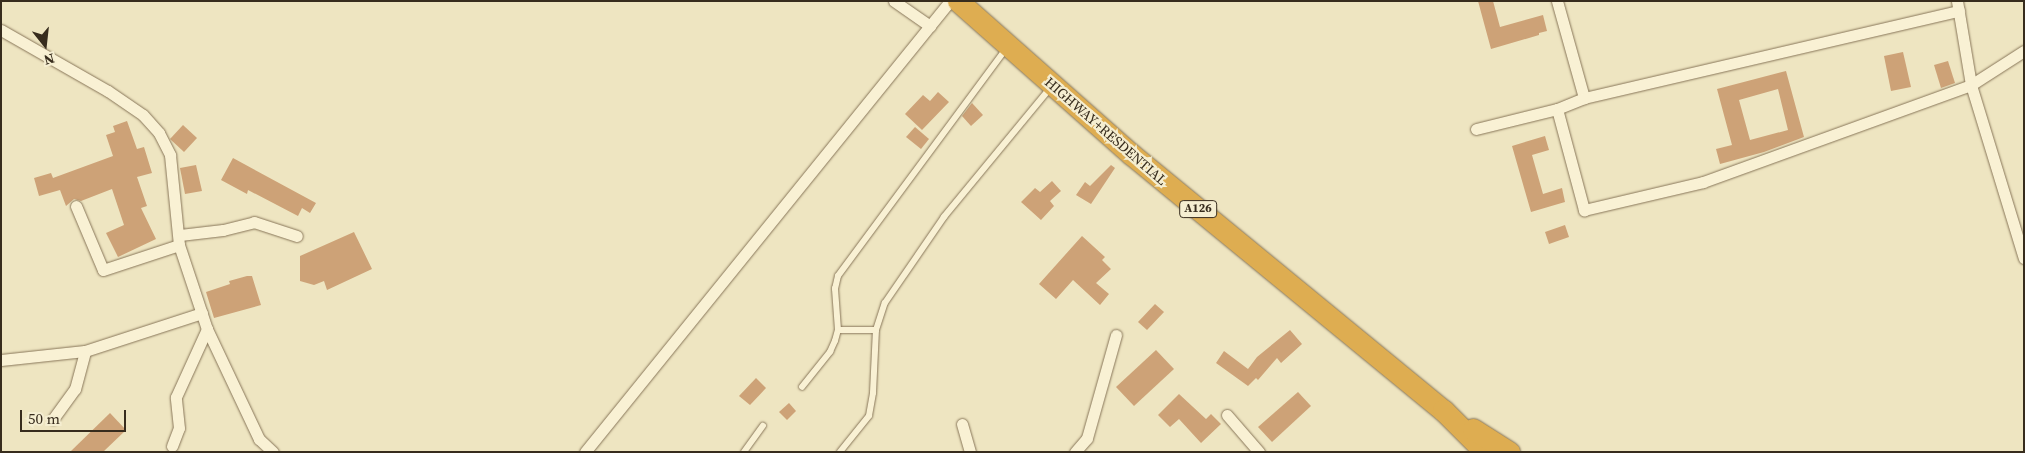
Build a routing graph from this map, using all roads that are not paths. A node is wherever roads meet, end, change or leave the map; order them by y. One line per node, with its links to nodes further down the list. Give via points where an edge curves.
1 (894, 1): 6 (street)
2 (950, 1): 6 (street)
3 (958, 1): 8 (highway, HIGHWAY+RESDENTIAL / A126)
4 (1557, 1): 12 (street)
5 (1958, 6): 10 (street); 12 (street)
6 (930, 26): 34 (street)
7 (1, 30): 17 (street, via 108,91 143,115 160,133 170,155)
8 (1009, 45): 11 (highway, HIGHWAY+RESDENTIAL / A126); 21 (lane, via 838,276 835,289)
9 (2024, 51): 10 (street)
10 (1971, 85): 13 (street, via 1703,182 1584,210); 18 (street)
11 (1052, 86): 22 (lane, via 944,217 885,303); 27 (highway, HIGHWAY+RESDENTIAL / A126)
12 (1584, 98): 13 (street)
13 (1556, 109): 14 (street)
14 (1476, 129)
15 (76, 206): 17 (street, via 103,270)
16 (297, 236): 17 (street, via 254,222)
17 (179, 240): 19 (street)
18 (2024, 258)
19 (202, 313): 20 (street); 24 (street)
20 (207, 329): 32 (street, via 176,397 179,428); 33 (street, via 259,439)
21 (838, 330): 22 (lane); 26 (lane, via 830,352)
22 (876, 330): 36 (lane, via 869,416)
23 (1116, 335): 38 (street, via 1088,438)
24 (85, 351): 25 (street); 29 (street, via 75,389)
25 (1, 360)
26 (802, 387)
27 (1443, 410): 40 (highway, A126); 41 (highway, A126)
28 (1227, 415): 39 (street)
29 (53, 419)
30 (962, 424): 37 (street)
31 (763, 426): 35 (lane)
32 (173, 450)
33 (274, 452)
34 (584, 452)
35 (744, 452)
36 (840, 452)
37 (970, 452)
38 (1075, 452)
39 (1259, 452)
40 (1484, 452)
41 (1509, 452)

